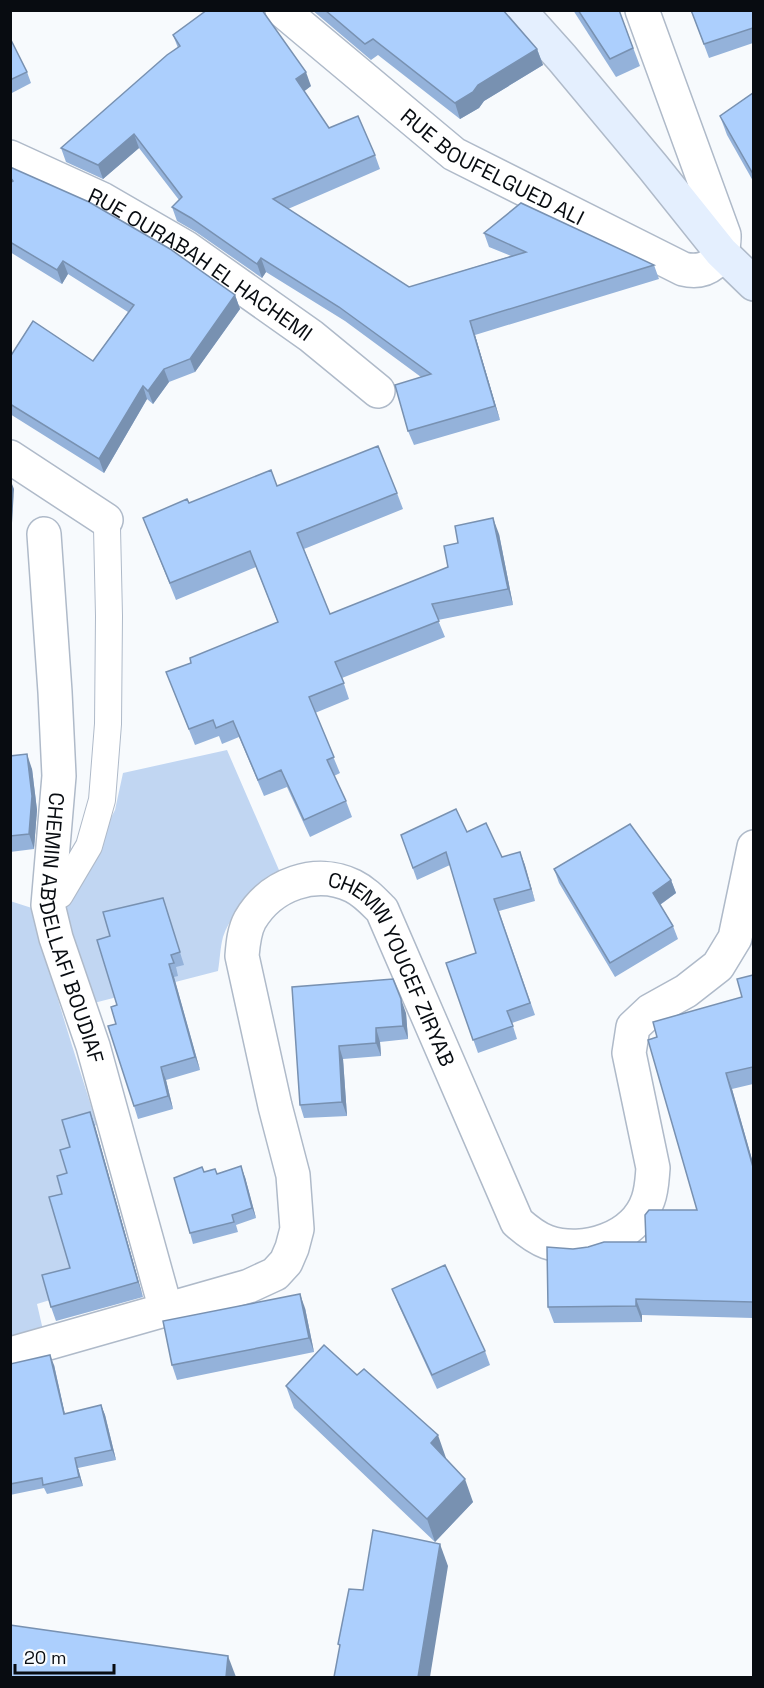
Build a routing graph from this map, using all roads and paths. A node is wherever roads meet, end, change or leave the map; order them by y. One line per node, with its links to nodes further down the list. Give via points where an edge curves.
1 (282, 10): 5 (street, RUE BOUFELGUED ALI, via 454,154 683,269 692,272 708,268)
2 (519, 10): 5 (main road)
3 (642, 10): 5 (street, via 721,226)
4 (10, 157): 7 (street, RUE OURABAH EL HACHEMI, via 102,199 185,247 310,336)
5 (721, 252): 6 (main road)
6 (753, 284)
7 (378, 391)
8 (10, 457): 9 (street)
9 (106, 524): 12 (street, via 108,724 102,800 89,846)
10 (44, 534): 13 (street, CHEMIN ABDELLAFI BOUDIAF, via 59,776 48,905 93,1047)
11 (753, 847): 13 (street, CHEMIN YOUCEF ZIRYAB, via 735,938 718,966 686,991 650,1011 633,1027 629,1053 653,1168 648,1202 628,1228 599,1243 582,1246 546,1242 517,1222 382,910 370,897 339,880 303,880 272,895 249,922 242,956 293,1175 297,1229 286,1262 275,1274 249,1286)
12 (60, 895)
13 (166, 1310): 14 (street, CHEMIN YOUCEF ZIRYAB)
14 (10, 1354)

